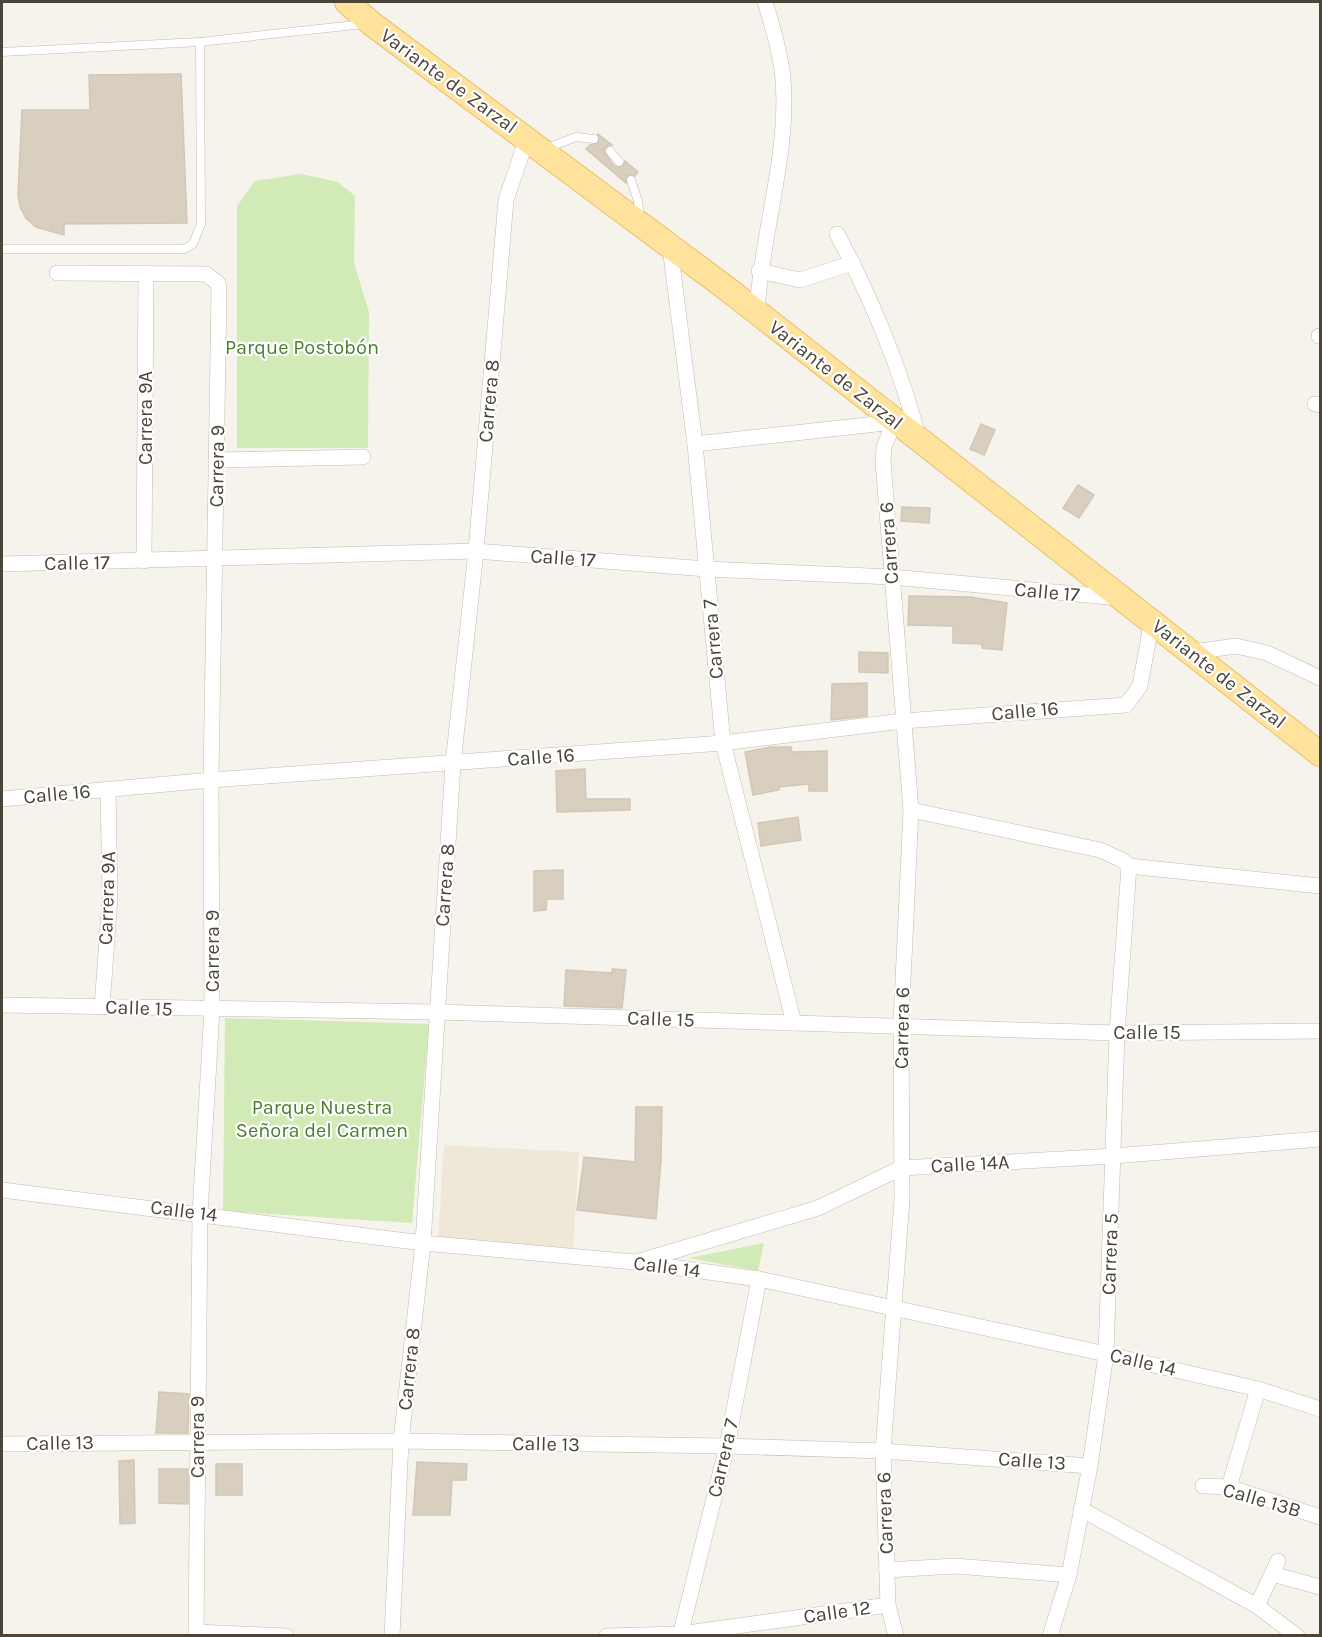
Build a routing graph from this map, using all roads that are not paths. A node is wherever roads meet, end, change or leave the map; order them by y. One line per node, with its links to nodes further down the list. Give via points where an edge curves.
1 (346, 2): 3 (main road, Variante de Zarzal)
2 (765, 2): 16 (street, via 782,70 783,108 775,184)
3 (372, 24): 4 (lane); 7 (main road, Variante de Zarzal)
4 (200, 42): 5 (lane); 14 (lane, via 201,224 193,244 184,249)
5 (2, 52)
6 (594, 140): 7 (lane, via 576,137)
7 (535, 144): 11 (main road, Variante de Zarzal); 25 (street, Carrera 8, via 506,200)
8 (610, 151): 9 (lane)
9 (619, 162)
10 (631, 180): 11 (lane)
11 (641, 225): 13 (main road, Variante de Zarzal)
12 (837, 234): 15 (street)
13 (670, 247): 19 (main road, Variante de Zarzal); 22 (street, Carrera 7)
14 (2, 249)
15 (853, 263): 16 (street, via 800,280); 21 (street, via 910,405)
16 (759, 271): 19 (street)
17 (57, 273): 18 (street)
18 (146, 274): 24 (street, Carrera 9, via 206,274 218,283); 27 (street, Carrera 9A)
19 (757, 312): 20 (main road, Variante de Zarzal)
20 (894, 422): 21 (main road, Variante de Zarzal); 22 (street); 30 (street, Carrera 6, via 884,447)
21 (919, 441): 31 (main road, Variante de Zarzal)
22 (695, 444): 29 (street, Carrera 7)
23 (363, 457): 24 (street)
24 (217, 460): 26 (street, Carrera 9)
25 (476, 551): 26 (street, Calle 17); 29 (street, Calle 17); 38 (street, Carrera 8)
26 (214, 560): 27 (street, Calle 17); 39 (street, Carrera 9)
27 (144, 561): 28 (street, Calle 17)
28 (2, 564)
29 (706, 569): 30 (street, Calle 17); 36 (street, Carrera 7)
30 (892, 578): 31 (street, Calle 17); 35 (street, Carrera 6)
31 (1123, 598): 32 (main road, Variante de Zarzal)
32 (1152, 620): 33 (main road, Variante de Zarzal); 35 (street, Calle 16, via 1140,686 1126,705)
33 (1193, 652): 34 (street, via 1236,646 1267,653); 37 (main road, Variante de Zarzal)
34 (1320, 678)
35 (903, 721): 36 (street, Calle 16); 42 (street, Carrera 6)
36 (723, 743): 38 (street, Calle 16); 49 (street, Carrera 7)
37 (1320, 754)
38 (453, 764): 39 (street, Calle 16); 48 (street, Carrera 8)
39 (212, 780): 40 (street, Calle 16); 47 (street, Carrera 9)
40 (108, 790): 41 (street, Calle 16); 46 (street, Carrera 9A, via 110,898)
41 (2, 799)
42 (910, 810): 43 (street, via 1100,850); 50 (street, Carrera 6)
43 (1129, 866): 44 (street); 52 (street, Carrera 5)
44 (1320, 886)
45 (2, 1005): 46 (street, Calle 15)
46 (102, 1007): 47 (street, Calle 15)
47 (212, 1010): 48 (street, Calle 15); 57 (street, Carrera 9)
48 (436, 1012): 49 (street, Calle 15); 58 (street, Carrera 8)
49 (794, 1023): 50 (street, Calle 15)
50 (902, 1024): 52 (street, Calle 15); 55 (street, Carrera 6)
51 (1320, 1031): 52 (street, Calle 15)
52 (1117, 1033): 54 (street, Carrera 5)
53 (1320, 1139): 54 (street, Calle 14A)
54 (1114, 1156): 55 (street, Calle 14A); 62 (street, Carrera 5)
55 (901, 1168): 59 (street, Calle 14A, via 818,1208); 61 (street, Carrera 6)
56 (2, 1190): 57 (street, Calle 14)
57 (200, 1213): 58 (street, Calle 14); 65 (street, Carrera 9)
58 (423, 1243): 59 (street, Calle 14); 66 (street, Carrera 8)
59 (635, 1262): 60 (street, Calle 14)
60 (759, 1279): 61 (street, Calle 14); 68 (street, Carrera 7)
61 (892, 1308): 62 (street, Calle 14); 69 (street, Carrera 6)
62 (1106, 1354): 63 (street, Calle 14); 70 (street, Carrera 5)
63 (1258, 1389): 64 (street, Calle 14); 72 (street)
64 (1320, 1409)
65 (196, 1442): 66 (street, Calle 13); 67 (street, Calle 13); 80 (street, Carrera 9)
66 (401, 1442): 68 (street, Calle 13); 82 (street, Carrera 8)
67 (2, 1444)
68 (727, 1446): 69 (street, Calle 13); 84 (street, Carrera 7)
69 (883, 1451): 70 (street, Calle 13); 75 (street, Carrera 6)
70 (1090, 1466): 73 (street, Carrera 5)
71 (1203, 1486): 72 (street, Calle 13B)
72 (1229, 1486): 74 (street, Calle 13B)
73 (1081, 1509): 76 (street, Carrera 5); 79 (street)
74 (1320, 1517)
75 (887, 1570): 76 (street, via 955,1566); 78 (street, Carrera 6)
76 (1069, 1575): 86 (street, Carrera 5)
77 (1320, 1587): 79 (street, via 1275,1568)
78 (888, 1605): 84 (street, Calle 12); 85 (street, Carrera 6)
79 (1257, 1606): 87 (street)
80 (196, 1634): 81 (street)
81 (286, 1635)
82 (392, 1635)
83 (607, 1635): 84 (street, Calle 12)
84 (680, 1635)
85 (896, 1635)
86 (1050, 1635)
87 (1297, 1635)

